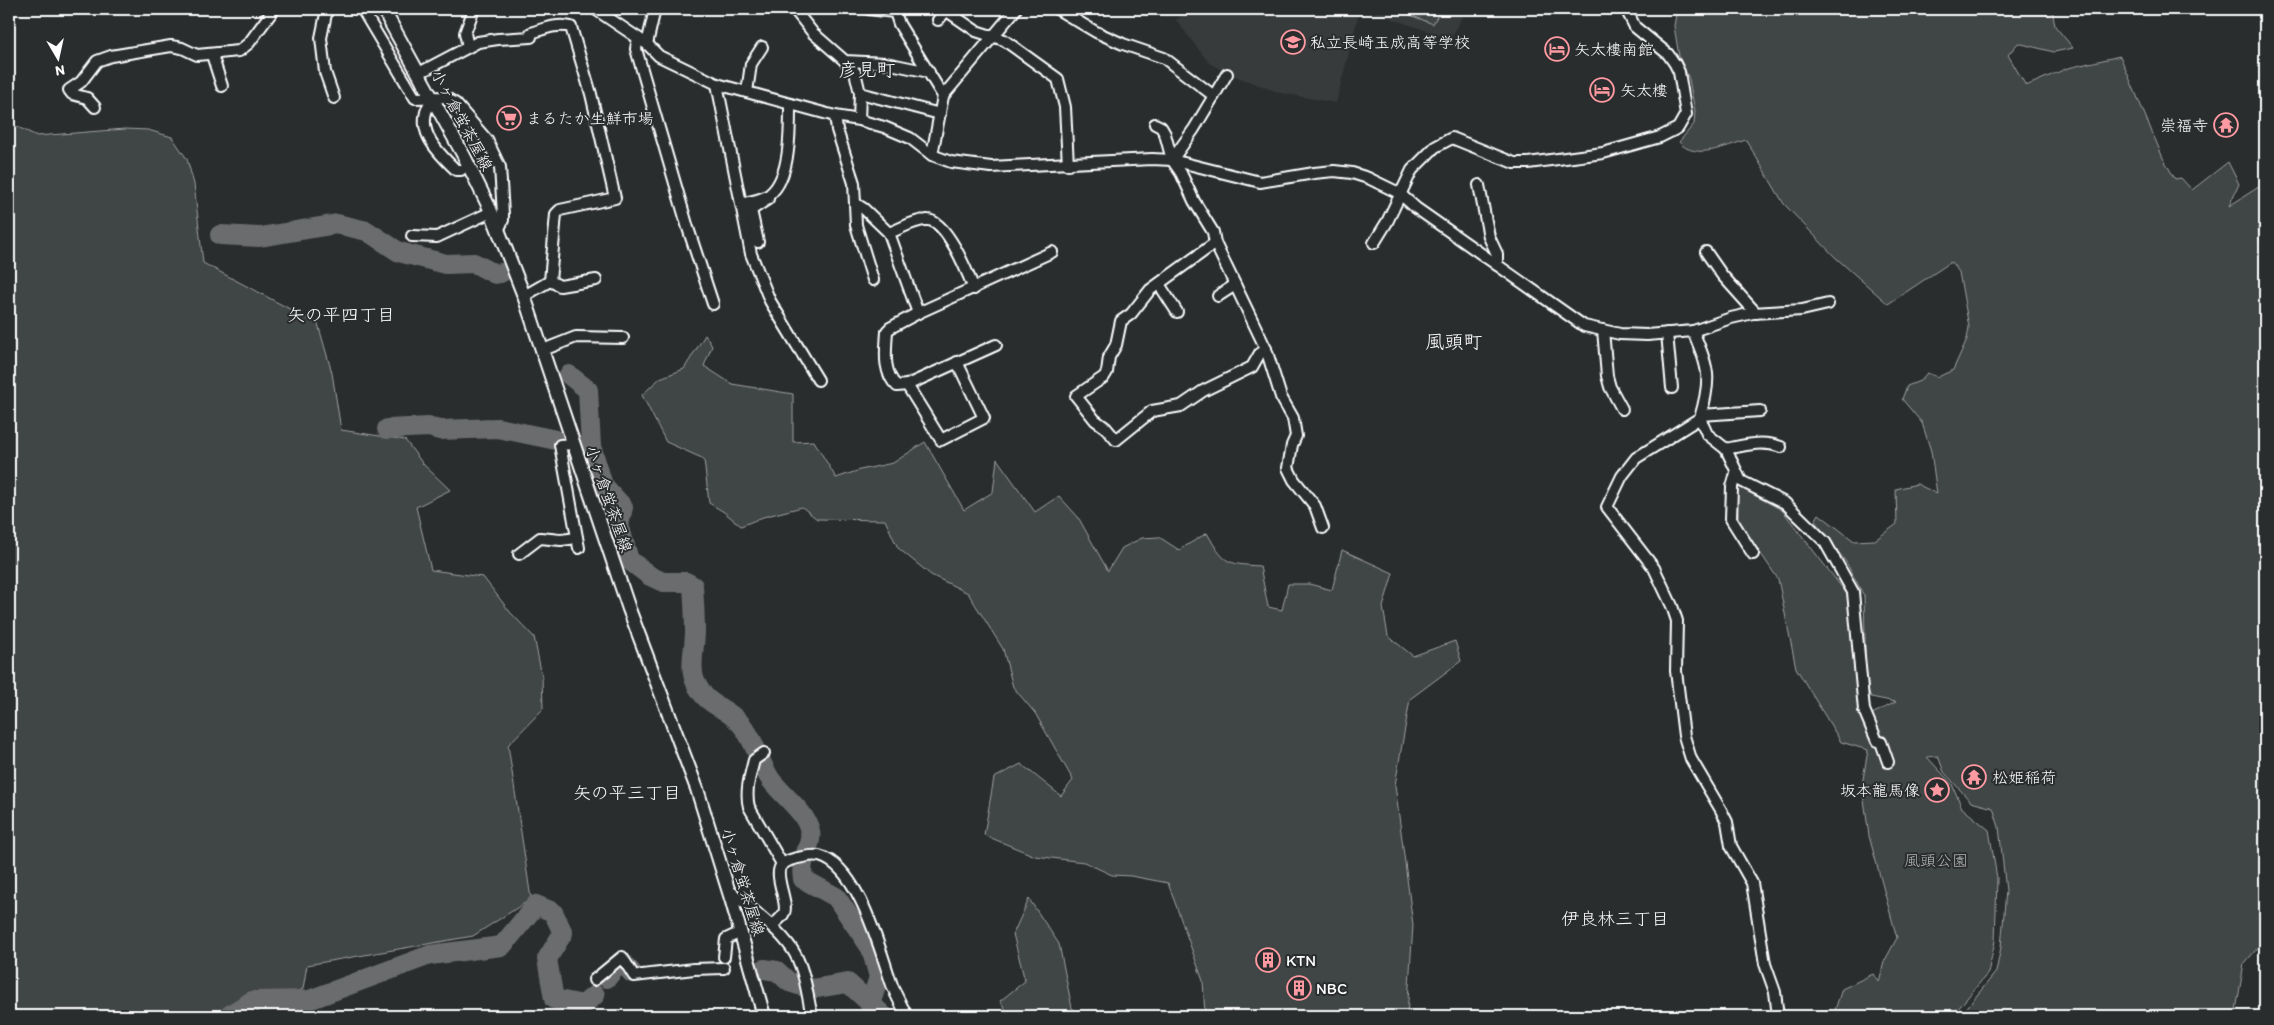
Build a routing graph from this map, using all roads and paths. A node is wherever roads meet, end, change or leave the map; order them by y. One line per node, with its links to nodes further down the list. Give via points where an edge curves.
1 (274, 9): 20 (street, via 244,48)
2 (327, 9): 31 (street, via 321,38 325,72)
3 (362, 9): 32 (street, via 415,98)
4 (383, 9): 23 (street, 小ヶ倉蛍茶屋線)
5 (474, 9): 18 (street, via 465,33)
6 (595, 9): 17 (street)
7 (655, 9): 17 (street)
8 (795, 9): 21 (street, via 813,33)
9 (868, 9): 13 (street)
10 (1016, 9): 16 (street)
11 (1057, 9): 30 (street, via 1096,32 1164,58)
12 (1626, 9): 45 (street, via 1635,27 1668,54 1675,64 1686,114 1678,128 1660,137 1603,153 1514,163 1452,138 1435,147 1412,170)
13 (894, 10): 22 (street)
14 (945, 10): 15 (street); 16 (street)
15 (938, 20)
16 (993, 38): 29 (street); 41 (street, via 1004,40 1058,79 1066,107)
17 (643, 41): 25 (street, via 670,63); 66 (street, via 636,49)
18 (468, 47): 23 (street); 60 (street, via 478,42 531,37 531,33 552,26 571,27 591,94 615,198 560,210 556,214)
19 (762, 47): 27 (street, via 751,64)
20 (212, 55): 26 (street); 34 (street, via 197,55 171,46 97,61 81,82 70,90 72,94 86,98)
21 (845, 61): 22 (street, via 886,63); 28 (street, via 855,72)
22 (929, 72): 29 (street)
23 (419, 73): 32 (street, 小ヶ倉蛍茶屋線)
24 (1227, 74): 30 (street)
25 (717, 84): 27 (street); 46 (street)
26 (222, 86)
27 (747, 92): 33 (street)
28 (860, 93): 35 (street); 37 (street)
29 (943, 96): 35 (street)
30 (1214, 96): 40 (street)
31 (334, 98)
32 (433, 98): 42 (street, via 425,109 425,130 442,156 456,170); 48 (street, 小ヶ倉蛍茶屋線); 49 (street, via 444,97 456,104 494,151 500,167 503,214)
33 (790, 104): 36 (street); 44 (street, via 788,156)
34 (94, 107)
35 (940, 114): 39 (street)
36 (835, 116): 37 (street); 47 (street, via 854,183)
37 (859, 120): 39 (street, via 910,138)
38 (1155, 124): 40 (street, via 1165,134)
39 (932, 155): 41 (street, via 978,167)
40 (1172, 160): 41 (street); 45 (street, via 1260,182 1334,171 1352,173); 53 (street, via 1213,232)
41 (1068, 164)
42 (461, 170)
43 (1478, 185): 57 (street, via 1489,237 1497,254)
44 (771, 193): 46 (street); 52 (street, via 767,201 751,210)
45 (1400, 193): 54 (street); 57 (street, via 1416,208)
46 (741, 204): 79 (street, via 751,254 770,301)
47 (856, 204): 50 (street); 59 (street, via 856,225)
48 (491, 212): 49 (street, 小ヶ倉蛍茶屋線); 51 (street, via 437,237)
49 (498, 231): 64 (street, 小ヶ倉蛍茶屋線)
50 (889, 233): 63 (street, via 925,220 934,223 955,245); 70 (street)
51 (412, 236)
52 (758, 242)
53 (1216, 243): 61 (street); 62 (street)
54 (1374, 243)
55 (1052, 252): 63 (street)
56 (1706, 252): 69 (street)
57 (1497, 265): 71 (street, via 1584,326)
58 (596, 280): 60 (street, via 560,286)
59 (873, 280)
60 (550, 281): 64 (street)
61 (1159, 284): 68 (street); 76 (street, via 1121,321 1104,377 1076,396 1116,440 1152,411 1181,406 1203,391 1252,367)
62 (1235, 285): 65 (street); 76 (street)
63 (974, 288): 70 (street)
64 (524, 296): 77 (street, 小ヶ倉蛍茶屋線)
65 (1218, 296)
66 (713, 304)
67 (1828, 304): 69 (street, via 1802,310)
68 (1177, 312)
69 (1756, 312): 72 (street)
70 (918, 313): 80 (street, via 887,331 889,379 898,386)
71 (1603, 330): 73 (street, via 1620,334); 82 (street, via 1607,376)
72 (1693, 331): 73 (street); 84 (street, via 1705,360 1708,379)
73 (1667, 333): 81 (street)
74 (623, 338): 77 (street, via 576,337)
75 (996, 345): 78 (street)
76 (1266, 349): 89 (street, via 1281,397 1293,418 1296,436 1288,468 1315,506)
77 (543, 350): 85 (street, 小ヶ倉蛍茶屋線)
78 (957, 362): 80 (street); 80 (street, via 984,418 940,440)
79 (818, 380)
80 (907, 385)
81 (1672, 388)
82 (1622, 408)
83 (1760, 411): 84 (street)
84 (1700, 416): 87 (street, via 1707,434); 104 (street, via 1636,458 1622,476 1606,508 1654,568 1672,606 1677,621 1676,671 1684,736 1691,760 1722,810 1731,846 1752,883)
85 (572, 444): 90 (street, via 560,445 578,543 540,538); 95 (street, 小ヶ倉蛍茶屋線, via 629,609 697,789)
86 (1781, 447): 87 (street, via 1754,443)
87 (1726, 449): 88 (street)
88 (1736, 473): 91 (street, via 1731,519); 93 (street, via 1741,480 1785,503 1825,542 1853,592 1864,710)
89 (1324, 528)
90 (519, 554)
91 (1753, 554)
92 (764, 753): 94 (street, via 754,760 747,799)
93 (1888, 762)
94 (782, 864): 96 (street, via 784,915); 103 (street, via 818,856 843,872 871,921 892,985)
95 (729, 890): 96 (street); 97 (street, 小ヶ倉蛍茶屋線)
96 (770, 926): 102 (street, via 792,949)
97 (741, 932): 98 (street, via 726,939); 101 (street, 小ヶ倉蛍茶屋線)
98 (724, 957)
99 (724, 968): 100 (street, via 634,976 622,956)
100 (594, 980)
101 (764, 1016)
102 (812, 1016)
103 (908, 1016)
104 (1778, 1016)

